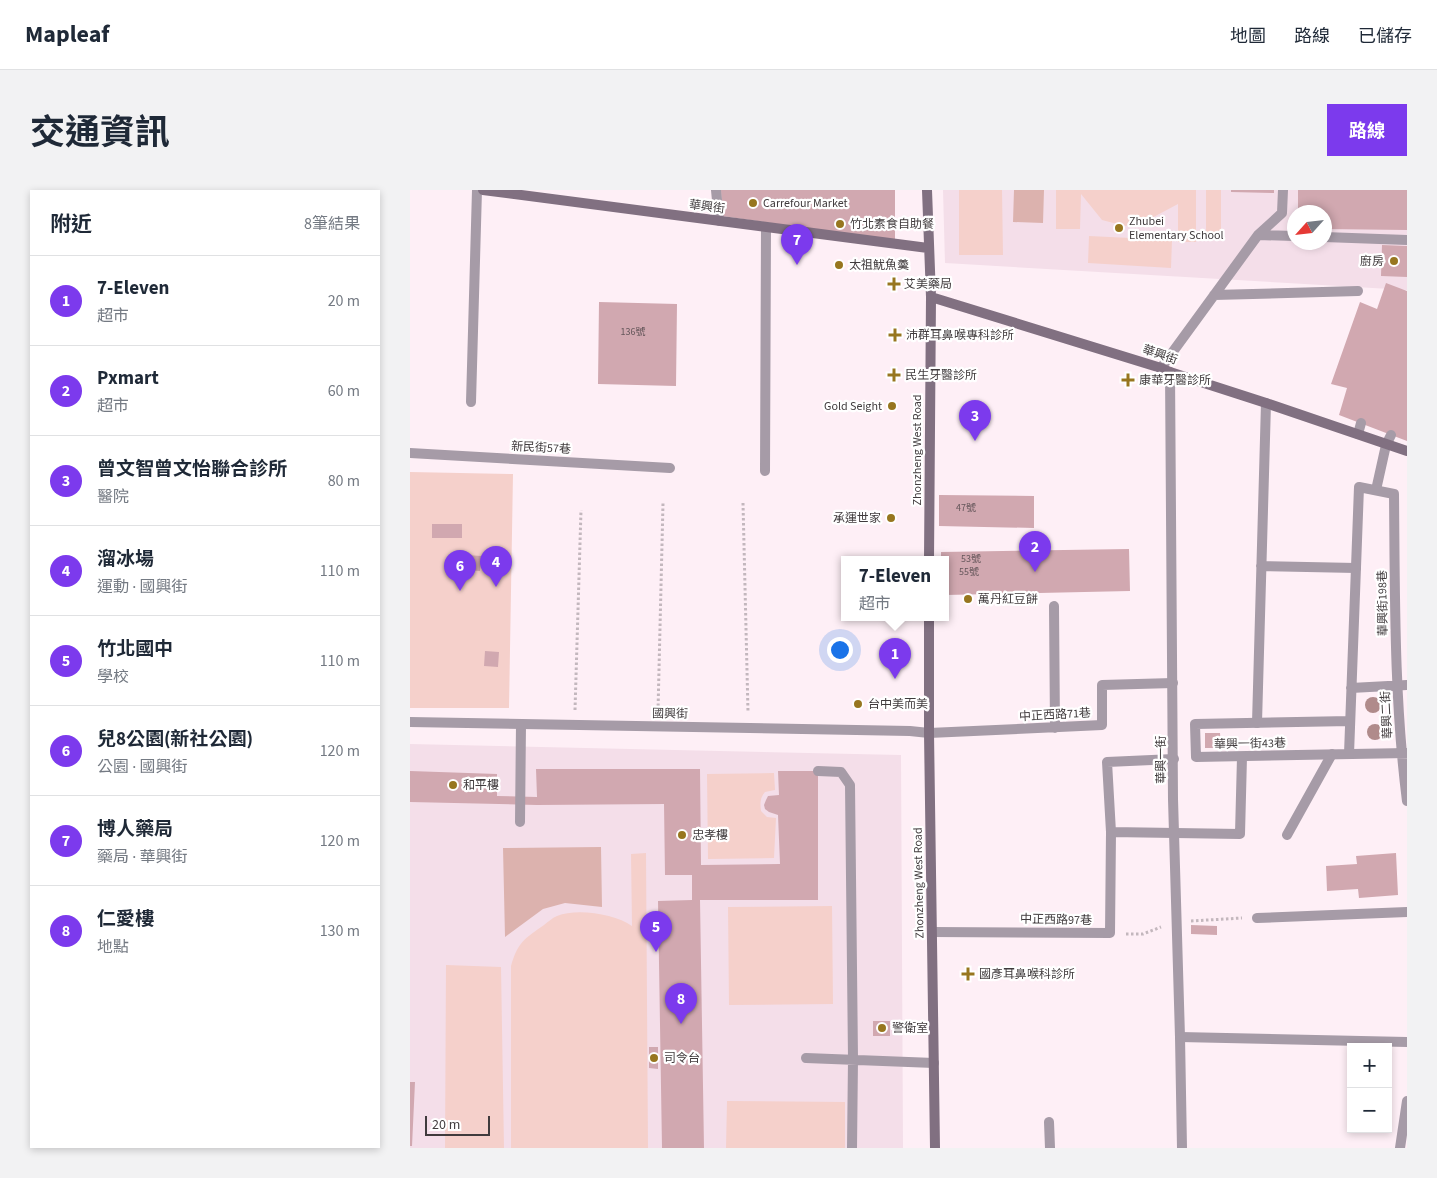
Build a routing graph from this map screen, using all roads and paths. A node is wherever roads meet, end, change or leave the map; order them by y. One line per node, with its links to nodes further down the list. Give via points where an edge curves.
1 (477, 190): 17 (street)
2 (483, 190): 6 (street, 華興街)
3 (716, 190): 6 (street)
4 (927, 190): 12 (street, Zhonzheng West Road)
5 (1283, 190): 8 (street, via 1282,213)
6 (719, 221): 7 (street, 華興街)
7 (766, 227): 12 (street, 華興街); 26 (street)
8 (1258, 235): 9 (street); 14 (street)
9 (1287, 236)
10 (1332, 237): 11 (street)
11 (1407, 240)
12 (928, 248): 15 (street, Zhonzheng West Road)
13 (1358, 292): 14 (street)
14 (1214, 295): 16 (street)
15 (931, 297): 16 (street, 華興街); 31 (street, Zhonzheng West Road)
16 (1165, 370): 18 (street, 華興街); 36 (street, 華興一街)
17 (471, 402)
18 (1266, 403): 20 (street, 華興街); 32 (street)
19 (1361, 423): 20 (street)
20 (1358, 434): 22 (street, 華興街)
21 (1391, 434): 22 (street)
22 (1386, 445): 23 (street, 華興街); 27 (street)
23 (1407, 452)
24 (410, 453): 25 (street, 新民街57巷)
25 (670, 468)
26 (765, 470)
27 (1376, 490): 33 (street, via 1359,486); 37 (street, 華興街198巷, via 1394,494)
28 (664, 503): 44 (path)
29 (743, 503): 45 (path)
30 (581, 510): 43 (path)
31 (929, 556)
32 (1262, 566): 33 (street); 41 (street)
33 (1356, 568): 38 (street)
34 (1054, 606): 46 (street)
35 (929, 621): 47 (street, Zhonzheng West Road)
36 (1173, 683): 46 (street, 中正西路71巷, via 1102,684 1102,725); 52 (street, 華興一街)
37 (1402, 685): 38 (street); 48 (street, 華興二街)
38 (1351, 688): 39 (street)
39 (1350, 721): 41 (street, 華興一街43巷); 50 (street)
40 (410, 722): 42 (street, 國興街)
41 (1257, 723): 51 (street, 華興一街43巷, via 1195,724 1196,757)
42 (521, 724): 43 (street, 國興街); 55 (street)
43 (575, 725): 44 (street, 國興街)
44 (658, 727): 45 (street, 國興街)
45 (749, 728): 47 (street, 國興街)
46 (1054, 728): 47 (street, 中正西路71巷)
47 (929, 733): 62 (street, Zhonzheng West Road)
48 (1404, 753): 50 (street, 華興一街43巷); 54 (street, 華興二街)
49 (1332, 754): 50 (street, 華興一街43巷); 51 (street, 華興一街43巷); 58 (street)
50 (1349, 754)
51 (1242, 756): 57 (street, via 1240,834)
52 (1174, 759): 56 (street, via 1107,762); 57 (street, 華興一街)
53 (818, 771): 67 (street, via 841,772 850,786)
54 (1407, 801)
55 (520, 822)
56 (1111, 832): 57 (street); 63 (street)
57 (1174, 832): 61 (street, 華興一街)
58 (1287, 835)
59 (1407, 912): 60 (street)
60 (1257, 918): 61 (path)
61 (1177, 921): 63 (path, via 1143,934); 64 (street, 華興一街)
62 (932, 932): 63 (street, 中正西路97巷); 68 (street, Zhonzheng West Road)
63 (1110, 934)
64 (1180, 1037): 65 (street); 74 (street, 華興一街)
65 (1407, 1042)
66 (806, 1058): 67 (street)
67 (853, 1059): 68 (street); 71 (street)
68 (934, 1063): 72 (street, Zhonzheng West Road)
69 (1407, 1101): 75 (street)
70 (1049, 1122): 73 (street)
71 (852, 1148)
72 (935, 1148)
73 (1050, 1148)
74 (1182, 1148)
75 (1400, 1148)

